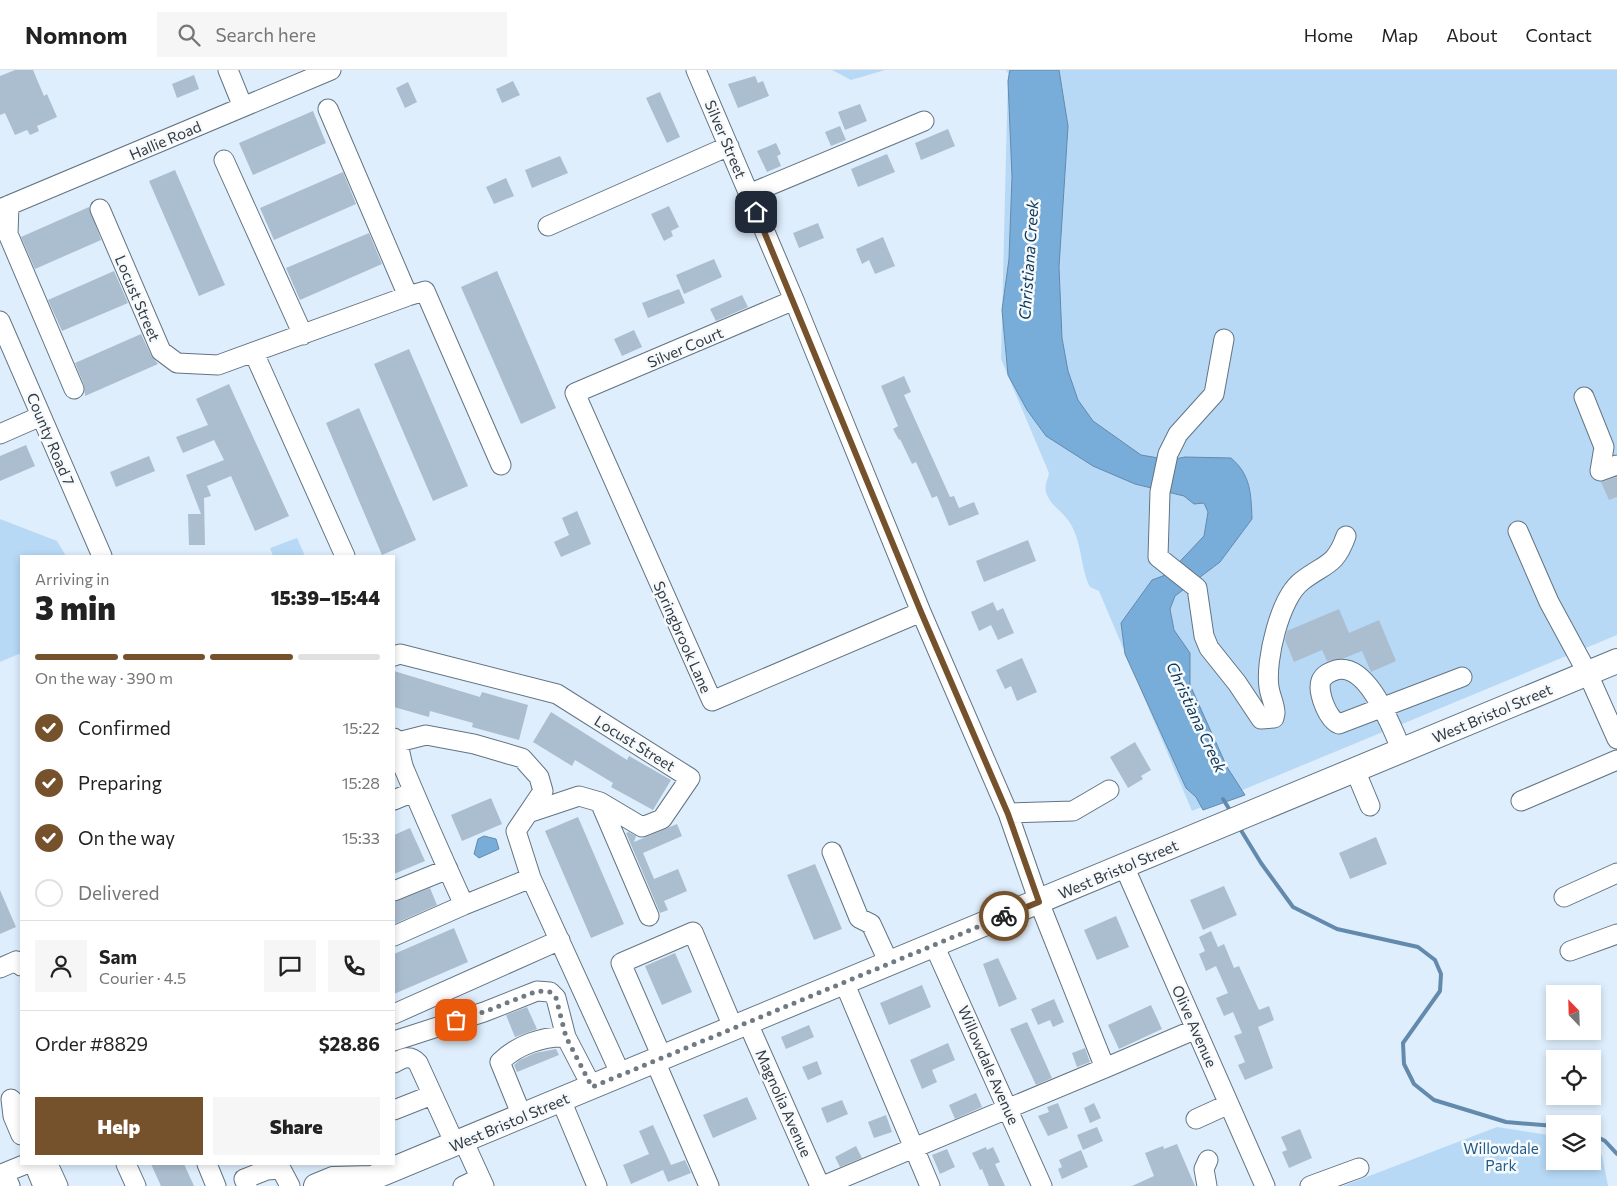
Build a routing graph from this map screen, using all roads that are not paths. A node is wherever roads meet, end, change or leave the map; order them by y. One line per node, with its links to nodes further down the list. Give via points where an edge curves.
1 (228, 70): 4 (street)
2 (331, 70): 4 (street, Hallie Road)
3 (696, 70): 7 (street, Silver Street)
4 (243, 107): 10 (street, Hallie Road)
5 (328, 109): 13 (street)
6 (924, 121): 9 (street)
7 (728, 146): 9 (street, Silver Street); 12 (street)
8 (224, 160): 16 (street)
9 (749, 194): 14 (street, Silver Street)
10 (4, 207): 19 (street, via 8,234)
11 (100, 209): 18 (street, Locust Street, via 161,351 176,363 194,365 218,365)
12 (548, 226)
13 (408, 296): 16 (street, Locust Street); 24 (street, Locust Street, via 425,291)
14 (794, 300): 20 (street, Silver Court); 30 (street, Silver Street)
15 (0, 321): 22 (street, County Road 7)
16 (303, 335): 18 (street, Locust Street)
17 (1224, 340): 27 (street, via 1214,394 1178,434 1168,454 1160,492 1158,557 1197,588 1209,648 1261,720 1274,718 1269,687 1270,660 1285,603 1301,582 1338,556)
18 (254, 353): 29 (street)
19 (74, 390)
20 (575, 394): 30 (street, Springbrook Lane, via 712,701)
21 (1584, 396): 25 (street, via 1604,447 1600,471)
22 (41, 416): 23 (street); 28 (street, County Road 7)
23 (0, 434)
24 (501, 465)
25 (1617, 465)
26 (1518, 531): 33 (street, via 1549,602)
27 (1346, 536)
28 (102, 555)
29 (345, 555)
30 (921, 612): 48 (street, Silver Street)
31 (395, 656): 45 (street, Locust Street, via 400,654 557,694 690,778 662,819 642,827)
32 (1617, 661): 33 (main road, West Bristol Street)
33 (1588, 674): 35 (street); 38 (main road, West Bristol Street)
34 (1462, 677): 38 (street, via 1383,708)
35 (1610, 709): 36 (street)
36 (1617, 739)
37 (396, 740): 42 (street); 47 (street, via 426,735 522,758 539,777 543,791)
38 (1402, 751): 40 (main road, West Bristol Street)
39 (1617, 760): 44 (street)
40 (1355, 770): 46 (street); 50 (main road, West Bristol Street)
41 (1108, 790): 48 (street, via 1073,811)
42 (414, 792): 43 (street); 51 (street)
43 (395, 800)
44 (1521, 801)
45 (600, 802): 47 (street, Locust Street, via 579,796); 58 (street)
46 (1370, 806)
47 (528, 813): 53 (street, via 516,831)
48 (1008, 814): 56 (street, Silver Street)
49 (832, 852): 64 (street, via 859,918 871,924)
50 (1124, 866): 56 (main road, West Bristol Street); 70 (street, Olive Avenue)
51 (448, 869): 54 (street); 57 (street)
52 (1617, 874): 55 (street)
53 (531, 878): 57 (street); 61 (street)
54 (395, 891)
55 (1564, 897)
56 (1039, 902): 62 (main road, West Bristol Street); 75 (street, Silver Street)
57 (464, 906): 60 (street)
58 (649, 916)
59 (1617, 934): 63 (street)
60 (395, 936)
61 (560, 940): 68 (street); 76 (street)
62 (934, 945): 64 (main road, West Bristol Street); 82 (street, Willowdale Avenue)
63 (1570, 950)
64 (889, 963): 67 (main road, West Bristol Street)
65 (20, 965): 66 (street, via 16,961)
66 (0, 968)
67 (844, 982): 69 (main road, West Bristol Street); 88 (street)
68 (395, 1014)
69 (740, 1024): 73 (main road, West Bristol Street); 73 (street, Magnolia Avenue, via 694,932 621,963); 110 (street, Magnolia Avenue)
70 (1196, 1029): 75 (street); 81 (street, Olive Avenue)
71 (566, 1037): 72 (street, via 556,998 550,992 537,991); 77 (street); 84 (street, via 549,1036 510,1052 500,1062)
72 (395, 1041)
73 (658, 1059): 76 (main road, West Bristol Street); 109 (street)
74 (395, 1062): 78 (street, via 413,1058)
75 (1105, 1068): 82 (street)
76 (621, 1075): 77 (main road, West Bristol Street)
77 (592, 1087): 80 (main road, West Bristol Street)
78 (432, 1095): 83 (street); 87 (street)
79 (10, 1100): 86 (street)
80 (561, 1100): 84 (main road, West Bristol Street); 108 (street)
81 (1229, 1104): 85 (street); 114 (street, Olive Avenue)
82 (1008, 1108): 88 (street); 112 (street, Willowdale Avenue)
83 (395, 1110)
84 (522, 1116): 87 (main road, West Bristol Street)
85 (1196, 1119)
86 (20, 1133)
87 (459, 1142): 97 (main road, West Bristol Street); 98 (street)
88 (913, 1148): 110 (street); 111 (street)
89 (1208, 1160): 113 (street, via 1204,1169)
90 (24, 1165): 99 (street, via 4,1173)
91 (34, 1165): 100 (street)
92 (48, 1165): 101 (street)
93 (126, 1165): 102 (street)
94 (207, 1165): 103 (street)
95 (276, 1166): 104 (street, via 244,1179); 105 (street)
96 (1359, 1168): 115 (street)
97 (369, 1179): 106 (main road, West Bristol Street, via 333,1179)
98 (482, 1182): 107 (street)
99 (10, 1186)
100 (43, 1186)
101 (58, 1186)
102 (136, 1186)
103 (216, 1186)
104 (247, 1186)
105 (290, 1186)
106 (316, 1186)
107 (463, 1186)
108 (597, 1186)
109 (709, 1186)
110 (822, 1186)
111 (930, 1186)
112 (1042, 1186)
113 (1207, 1186)
114 (1265, 1186)
115 (1310, 1186)

